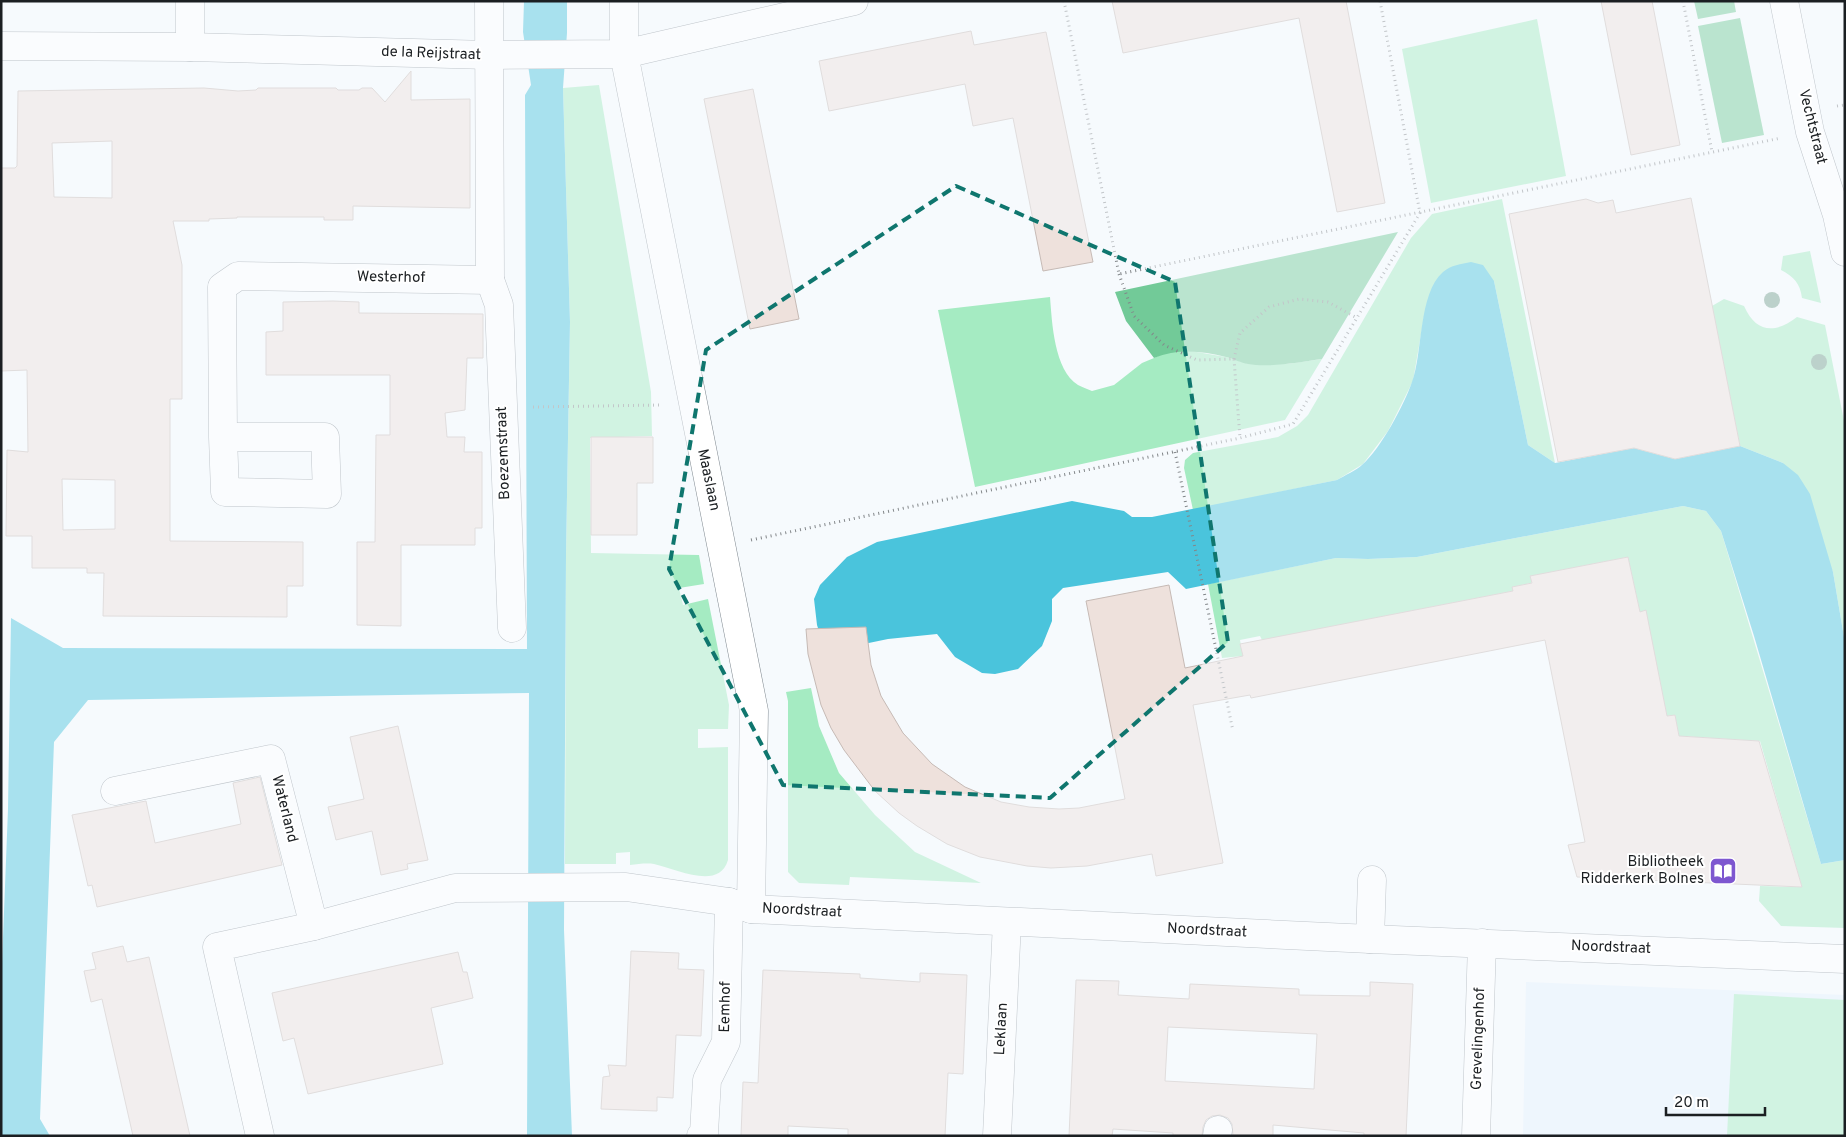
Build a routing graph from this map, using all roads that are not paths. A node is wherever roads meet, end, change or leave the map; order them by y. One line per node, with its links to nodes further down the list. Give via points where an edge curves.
1 (190, 1): 7 (street)
2 (489, 1): 9 (street)
3 (624, 1): 8 (street, Maaslaan)
4 (854, 1): 8 (street, de la Reijstraat)
5 (1784, 1): 10 (street, Vechtstraat, via 1810,132)
6 (1, 46): 7 (street, de la Reijstraat)
7 (190, 47): 9 (street, de la Reijstraat)
8 (624, 54): 9 (street, de la Reijstraat); 16 (street, Maaslaan, via 754,711)
9 (489, 55): 11 (street)
10 (1845, 252)
11 (490, 280): 12 (street, Westerhof, via 238,276 222,288); 13 (street, Boezemstraat, via 499,305)
12 (222, 437)
13 (512, 628)
14 (116, 791): 18 (street, Waterland, via 271,759)
15 (1372, 880): 19 (street)
16 (740, 906): 17 (street, Noordstraat); 18 (street, Noordstraat, via 626,888 455,888); 23 (street, Eemhof, via 726,1042 707,1080 704,1133)
17 (1007, 922): 19 (street, Noordstraat); 24 (street, Leklaan)
18 (314, 926): 22 (street, via 217,947)
19 (1370, 939): 20 (street, Noordstraat)
20 (1482, 943): 21 (street, Noordstraat); 25 (street, Grevelingenhof)
21 (1845, 959)
22 (260, 1136)
23 (701, 1136)
24 (997, 1136)
25 (1476, 1136)

